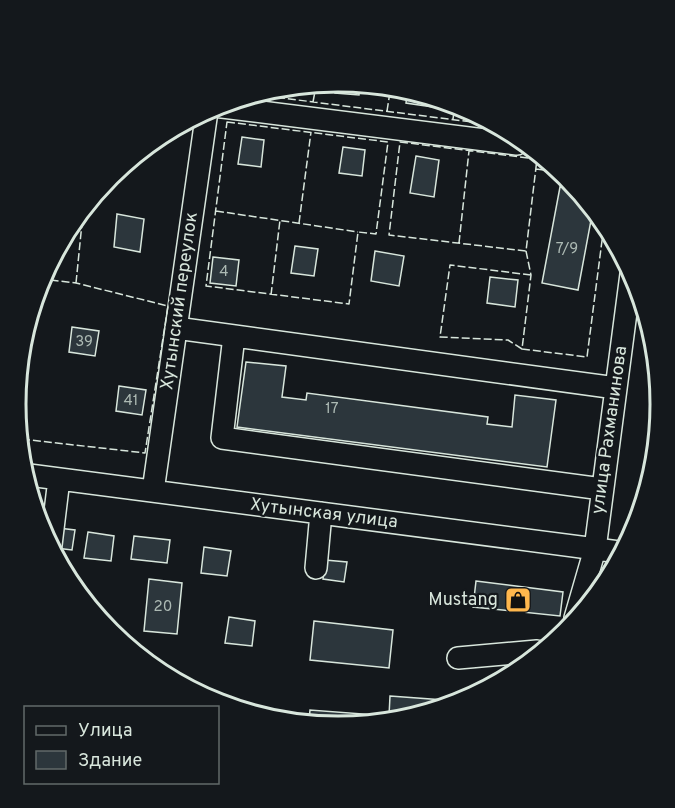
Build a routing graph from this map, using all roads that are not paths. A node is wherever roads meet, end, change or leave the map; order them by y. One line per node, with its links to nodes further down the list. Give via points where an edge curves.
1 (237, 109): 3 (street)
2 (205, 122): 5 (street, Хутынский переулок)
3 (508, 143)
4 (629, 292): 7 (street, улица Рахманинова)
5 (176, 328): 6 (street); 11 (street, Хутынский переулок)
6 (234, 336): 7 (street); 10 (street, via 222,438)
7 (616, 388): 10 (street, улица Рахманинова)
8 (34, 476): 9 (street, Хутынская улица)
9 (59, 479): 11 (street, Хутынская улица); 13 (street)
10 (602, 489): 14 (street, улица Рахманинова)
11 (153, 491): 12 (street, Хутынская улица)
12 (321, 513): 14 (street, Хутынская улица); 16 (street)
13 (53, 531)
14 (595, 549): 15 (street, Хутынская улица); 17 (street, улица Рахманинова)
15 (612, 551)
16 (316, 568)
17 (580, 600)
18 (527, 652): 19 (street)
19 (458, 657)

